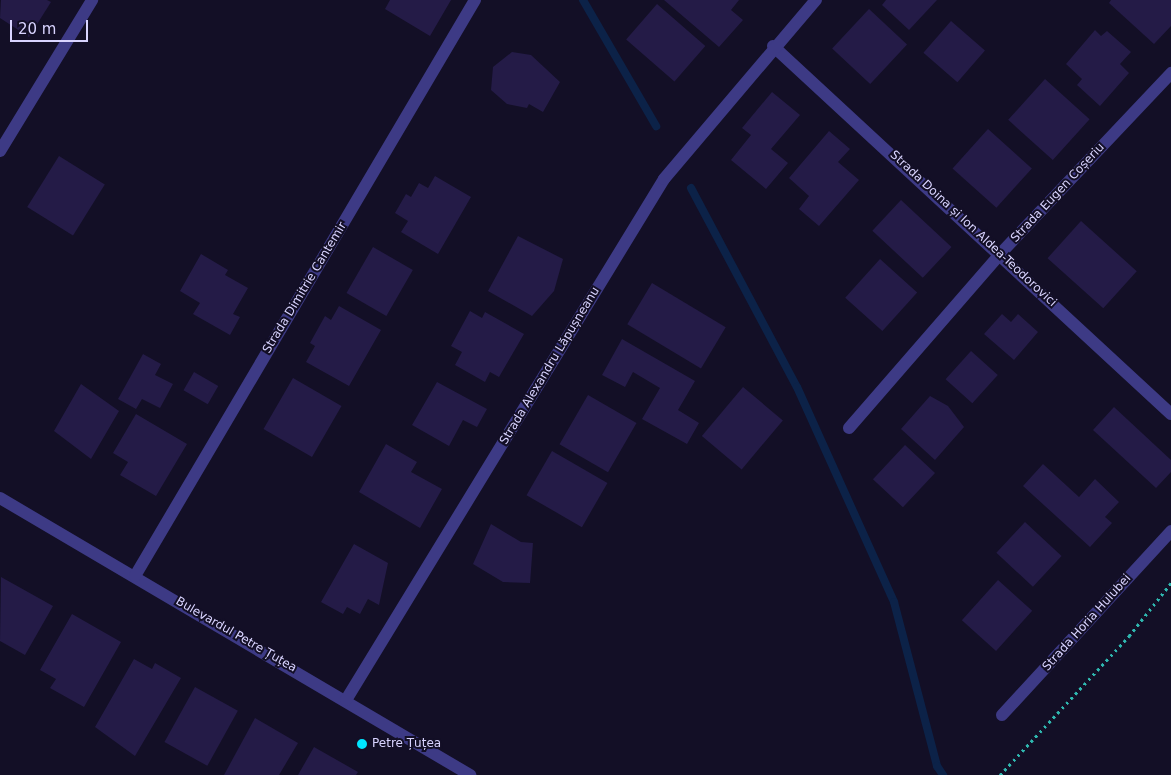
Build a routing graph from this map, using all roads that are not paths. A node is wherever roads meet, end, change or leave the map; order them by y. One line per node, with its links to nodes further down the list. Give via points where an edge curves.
1 (92, 0): 6 (street)
2 (475, 0): 12 (street, Strada Dimitrie Cantemir)
3 (816, 0): 4 (street, Strada Alexandru Lăpușneanu)
4 (773, 46): 7 (street, Strada Doina și Ion Aldea-Teodorovici); 13 (street, Strada Alexandru Lăpușneanu, via 664,179)
5 (1171, 73): 7 (street, Strada Eugen Coșeriu)
6 (0, 151)
7 (1001, 253): 8 (street, Strada Doina și Ion Aldea-Teodorovici); 9 (street, Strada Eugen Coșeriu)
8 (1171, 414)
9 (849, 428)
10 (0, 498): 12 (street, Bulevardul Petre Țuțea)
11 (1171, 531): 14 (street, Strada Horia Hulubei)
12 (135, 576): 13 (street, Bulevardul Petre Țuțea)
13 (346, 700): 15 (street, Bulevardul Petre Țuțea)
14 (1002, 715)
15 (470, 775)

